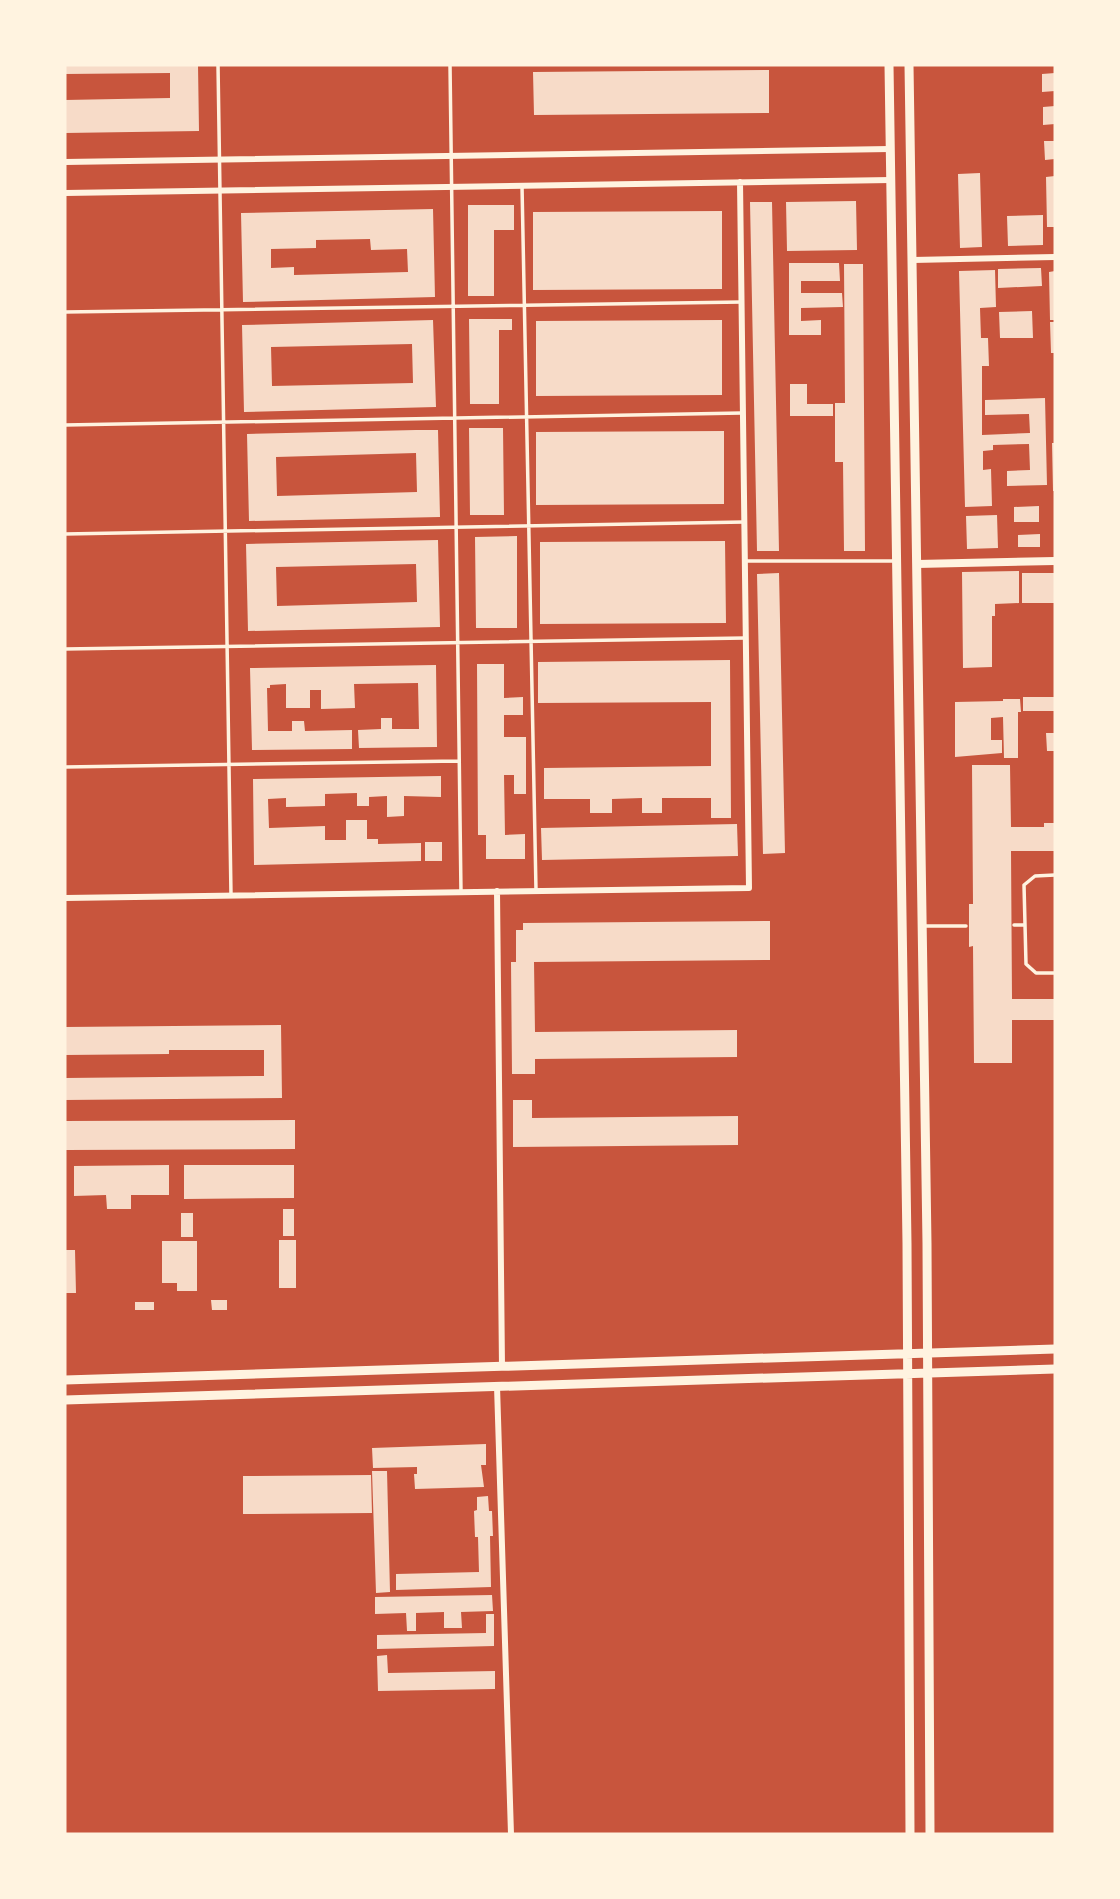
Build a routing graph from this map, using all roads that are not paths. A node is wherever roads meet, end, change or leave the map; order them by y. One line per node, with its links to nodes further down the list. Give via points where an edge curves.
1 (218, 65): 7 (lane)
2 (450, 65): 6 (lane)
3 (889, 65): 5 (main road)
4 (909, 65): 16 (main road)
5 (890, 149): 6 (street); 9 (main road)
6 (451, 156): 7 (street); 12 (lane)
7 (219, 159): 8 (street); 13 (lane)
8 (65, 162)
9 (891, 180): 10 (street); 33 (main road)
10 (740, 182): 11 (street); 17 (street)
11 (522, 186): 12 (street); 18 (lane)
12 (452, 187): 13 (street); 19 (lane)
13 (220, 190): 14 (street); 20 (lane)
14 (65, 193)
15 (1055, 257): 16 (street)
16 (913, 260): 35 (main road)
17 (741, 302): 18 (lane); 22 (street)
18 (524, 306): 19 (lane); 23 (lane)
19 (453, 307): 20 (lane); 24 (lane)
20 (222, 310): 21 (lane); 25 (lane)
21 (65, 312)
22 (743, 413): 23 (lane); 27 (street)
23 (527, 417): 24 (lane); 28 (lane)
24 (455, 418): 25 (lane); 29 (lane)
25 (223, 422): 26 (lane); 30 (lane)
26 (65, 425)
27 (744, 522): 28 (lane); 32 (street)
28 (529, 525): 29 (lane); 37 (lane)
29 (456, 527): 30 (lane); 38 (lane)
30 (225, 531): 31 (lane); 39 (lane)
31 (65, 534)
32 (745, 561): 33 (lane); 36 (street)
33 (897, 561): 56 (main road)
34 (1055, 561): 35 (street)
35 (917, 564): 52 (main road)
36 (746, 638): 37 (lane); 46 (street, via 749,888)
37 (531, 642): 38 (lane); 46 (lane)
38 (458, 643): 39 (lane); 41 (lane)
39 (227, 647): 40 (lane); 42 (lane)
40 (65, 649)
41 (459, 761): 42 (lane); 47 (lane)
42 (229, 765): 43 (lane); 48 (lane)
43 (65, 767)
44 (1055, 876): 51 (lane, via 1035,876 1024,885)
45 (497, 891): 46 (street); 47 (street); 57 (street)
46 (536, 891)
47 (461, 892): 48 (street)
48 (231, 895): 49 (street)
49 (65, 898)
50 (1014, 925): 51 (lane)
51 (1025, 925): 54 (lane, via 1026,964 1036,974)
52 (922, 926): 53 (lane); 56 (main road)
53 (966, 926)
54 (1055, 973)
55 (1055, 1349): 56 (main road)
56 (917, 1353): 57 (main road); 59 (main road); 60 (main road)
57 (502, 1367): 61 (main road)
58 (1055, 1369): 60 (main road)
59 (907, 1373): 60 (main road); 62 (main road); 65 (main road)
60 (928, 1373): 66 (main road)
61 (65, 1380)
62 (497, 1386): 63 (main road); 64 (street)
63 (65, 1400)
64 (511, 1834)
65 (910, 1834)
66 (930, 1834)

